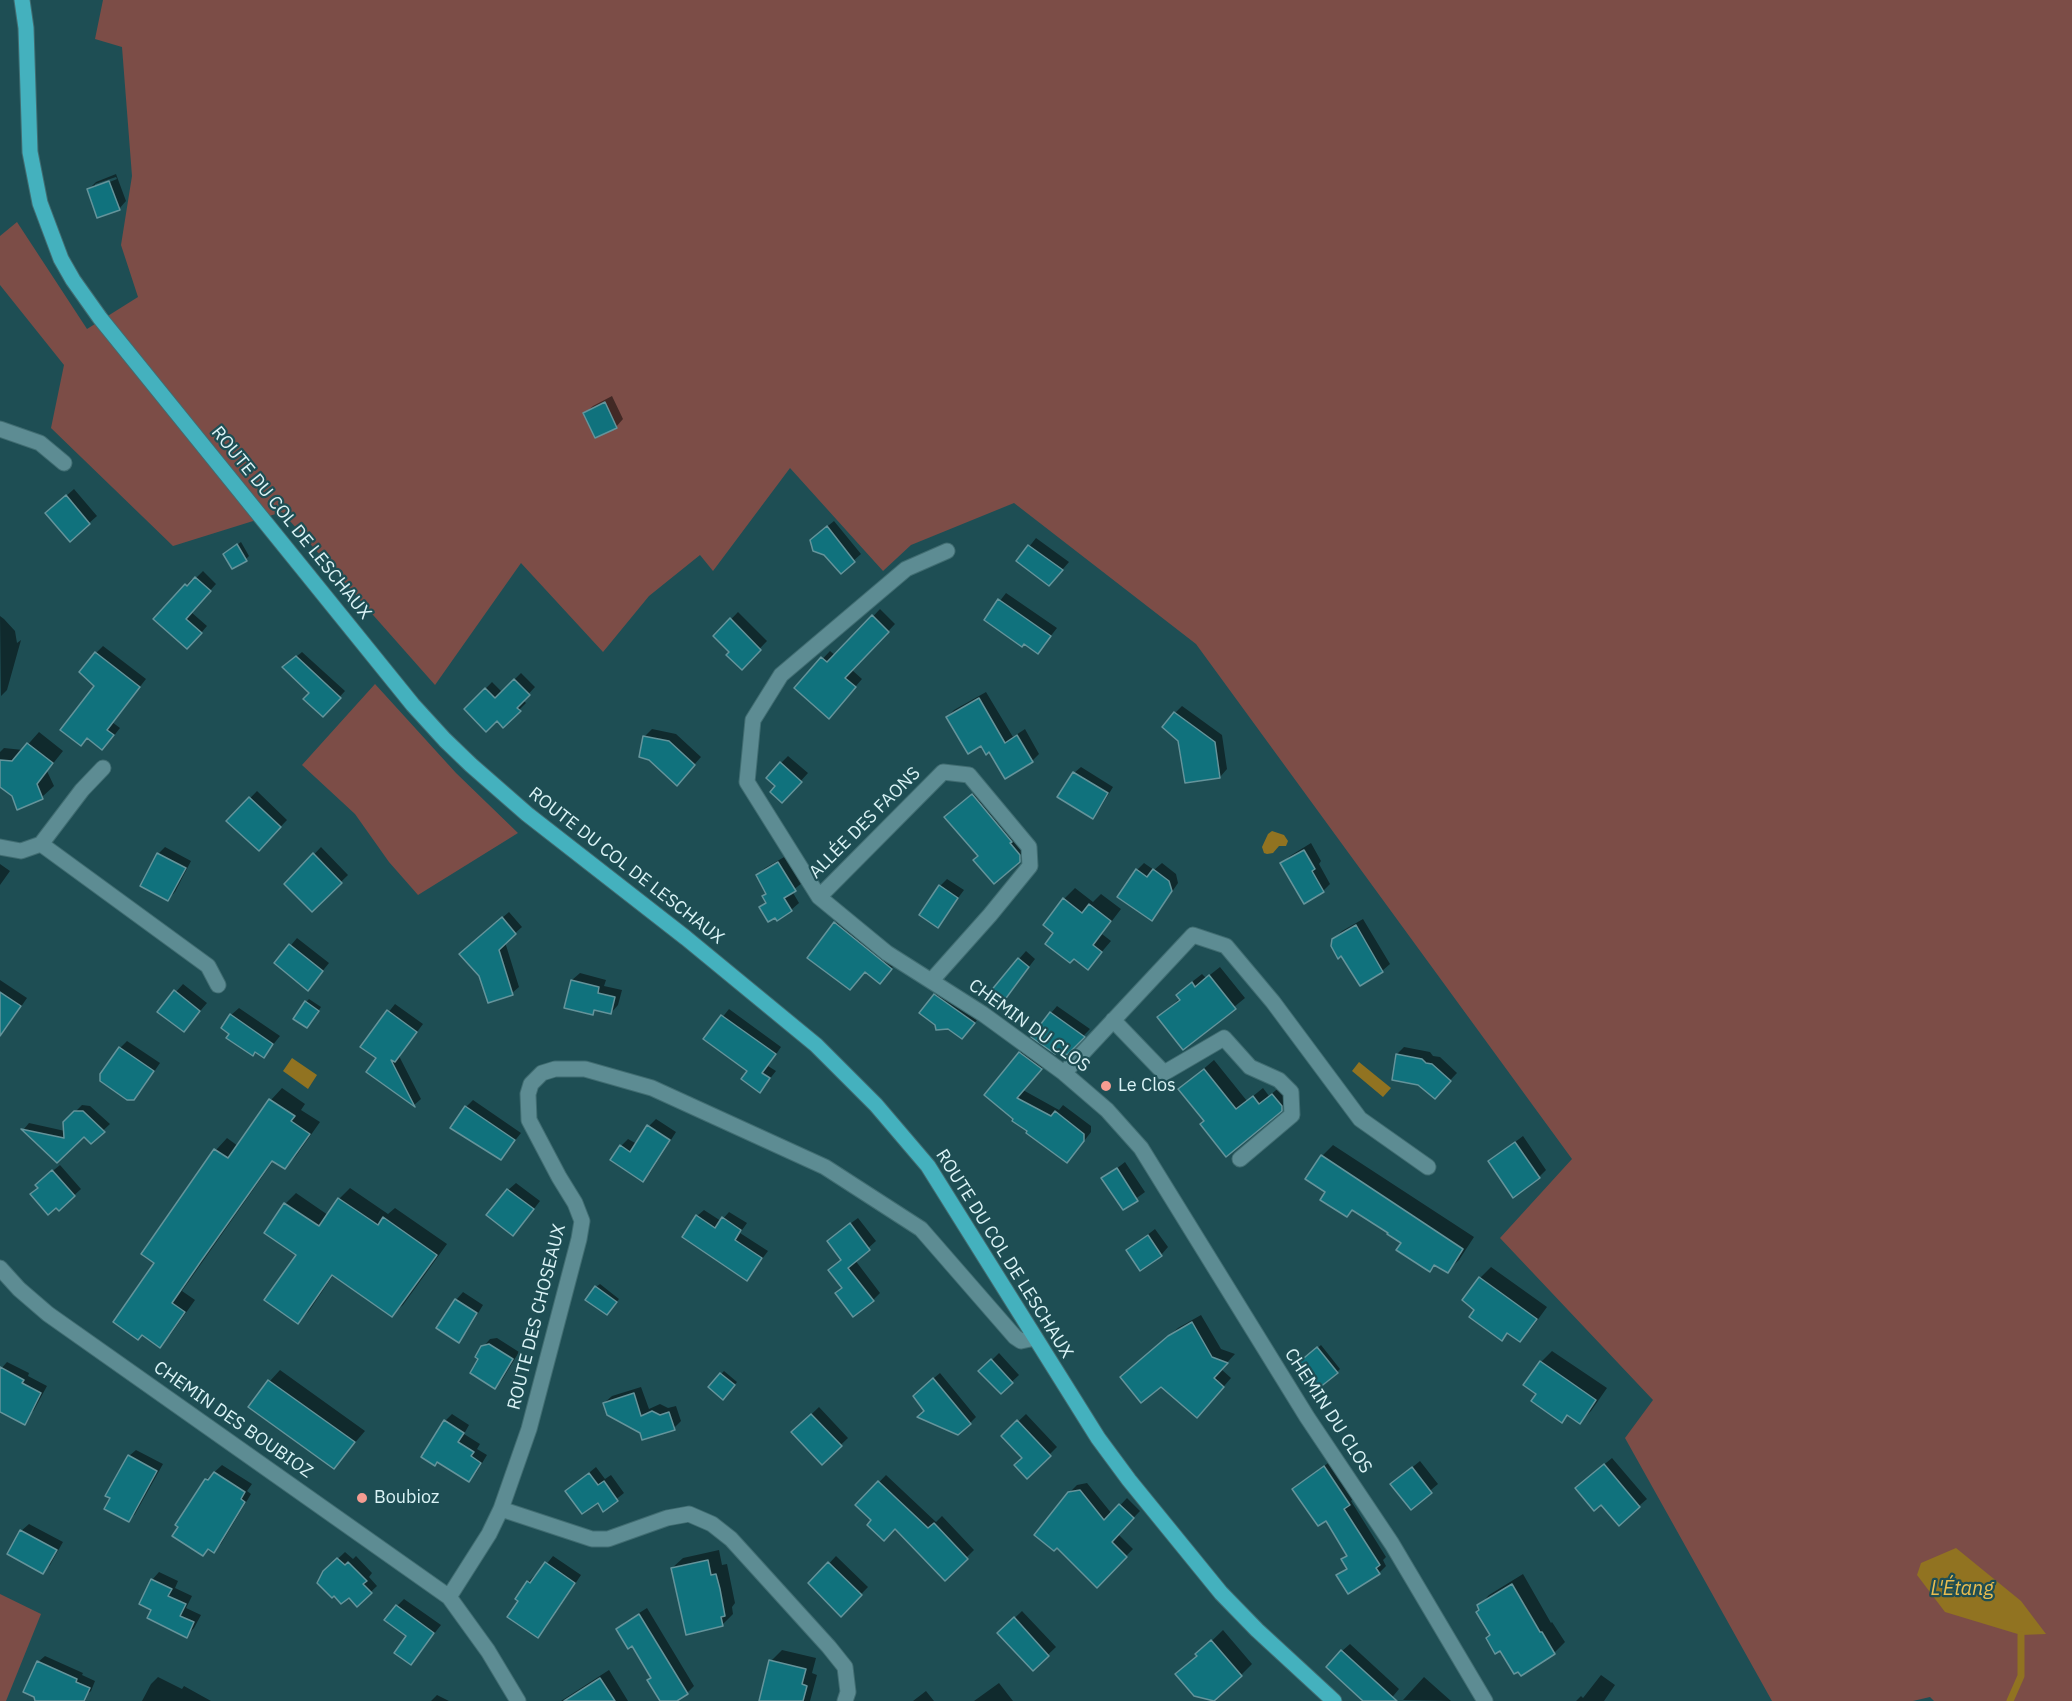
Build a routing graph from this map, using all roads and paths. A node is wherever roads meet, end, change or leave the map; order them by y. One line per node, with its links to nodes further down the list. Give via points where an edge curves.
1 (22, 0): 16 (main road, ROUTE DU COL DE LESCHAUX, via 30,152 40,203 61,259 100,318 445,740 527,814 816,1045 876,1105 928,1166)
2 (0, 429): 3 (street, via 40,443)
3 (64, 463)
4 (947, 551): 8 (street, CHEMIN DU CLOS, via 906,569 781,675 753,720 747,782)
5 (103, 768): 6 (street)
6 (41, 844): 7 (street, via 21,851); 10 (street, via 208,966)
7 (0, 847)
8 (819, 897): 9 (street, CHEMIN DU CLOS, via 886,953); 9 (street, ALLÉE DES FAONS, via 943,772 969,775 1029,848 1030,866)
9 (932, 980): 12 (street, CHEMIN DU CLOS)
10 (218, 985)
11 (1113, 1020): 12 (street); 13 (street, via 1164,1073 1224,1038 1250,1067 1279,1080 1291,1092 1292,1116); 14 (street, via 1193,935 1226,946 1360,1119)
12 (1064, 1073): 22 (street, CHEMIN DU CLOS, via 1107,1110 1141,1148 1307,1417 1392,1544)
13 (1240, 1159)
14 (1428, 1167)
15 (0, 1268): 18 (street, CHEMIN DES BOUBIOZ, via 48,1314)
16 (1035, 1338): 17 (street, ROUTE DES CHOSEAUX, via 1021,1341 1014,1337 921,1229 825,1167 652,1088 585,1069 542,1073 531,1084 528,1094 529,1120 582,1221 529,1428); 21 (main road, ROUTE DU COL DE LESCHAUX, via 1098,1438 1198,1566 1257,1630)
17 (501, 1509): 18 (street, ROUTE DES CHOSEAUX); 20 (street, via 592,1539 608,1539 689,1514 712,1524 731,1539 845,1667)
18 (450, 1597): 19 (street)
19 (518, 1701)
20 (845, 1701)
21 (1334, 1701)
22 (1485, 1701)

